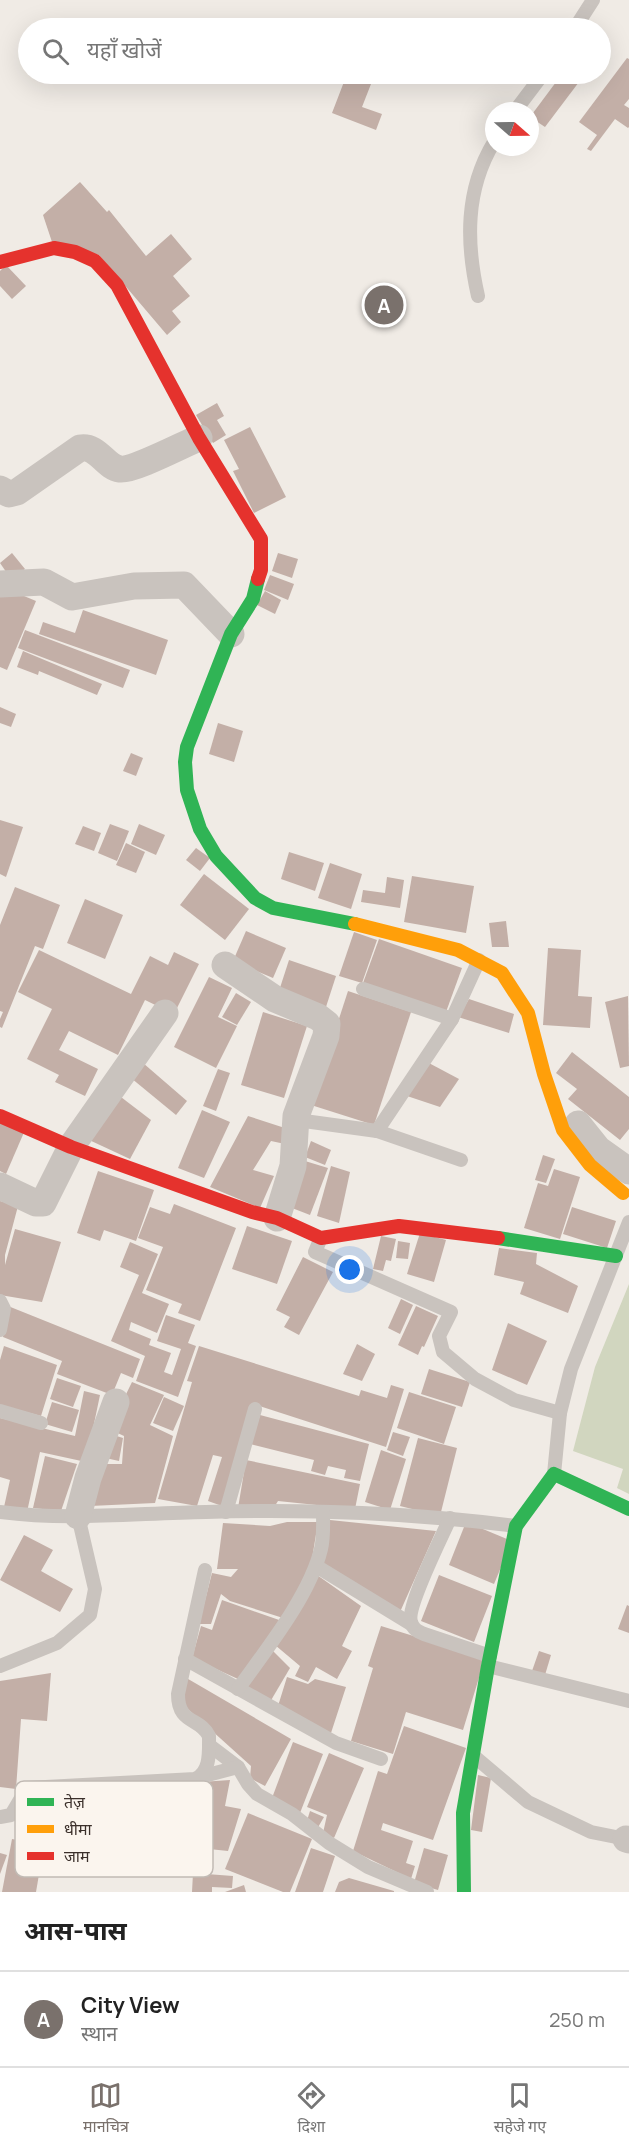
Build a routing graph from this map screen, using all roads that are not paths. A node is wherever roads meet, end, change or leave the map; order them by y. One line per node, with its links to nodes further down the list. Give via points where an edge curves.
1 (593, 0): 2 (lane)
2 (581, 18)
3 (535, 84): 4 (lane)
4 (522, 102)
5 (487, 156): 7 (lane, via 471,205 470,249)
6 (0, 262): 8 (street, via 54,248 95,261 117,285)
7 (478, 296)
8 (199, 438): 9 (street, via 124,469 89,448 80,448 17,492 9,494); 11 (street, via 261,539 258,584)
9 (0, 489)
10 (0, 584): 11 (street, via 44,582 72,597 134,586 184,585)
11 (231, 634): 12 (street, via 186,747 184,762 190,800 200,829 216,856 255,898 273,908 345,921 458,950)
12 (479, 960): 16 (lane); 17 (street, via 502,973 528,1013)
13 (225, 965): 19 (street, via 275,999 327,1024 327,1036)
14 (363, 989): 16 (lane)
15 (165, 1013): 21 (street)
16 (452, 1019): 20 (lane)
17 (553, 1101): 24 (street, via 568,1112)
18 (0, 1116): 21 (street)
19 (297, 1120): 20 (lane); 25 (street, via 293,1166)
20 (376, 1131): 22 (lane)
21 (71, 1147): 23 (street, via 43,1203); 25 (street)
22 (461, 1160)
23 (0, 1186)
24 (627, 1189)
25 (277, 1218): 27 (street)
26 (629, 1222): 28 (lane)
27 (321, 1238): 28 (street, via 399,1226); 34 (lane, via 315,1252 451,1312 439,1336 443,1352 476,1379 514,1400)
28 (616, 1256): 34 (lane, via 571,1369)
29 (0, 1301): 30 (lane, via 4,1309)
30 (0, 1330)
31 (116, 1402): 41 (street)
32 (255, 1409): 39 (lane)
33 (0, 1411): 35 (lane)
34 (560, 1413): 36 (lane)
35 (41, 1423)
36 (554, 1474): 37 (street); 43 (street)
37 (629, 1509)
38 (0, 1512): 41 (lane)
39 (226, 1512): 40 (lane); 41 (lane)
40 (323, 1512): 42 (lane); 44 (lane, via 322,1546)
41 (78, 1516): 49 (lane, via 95,1589 90,1615 57,1643)
42 (450, 1518): 43 (lane); 46 (lane, via 411,1607)
43 (516, 1526): 48 (street)
44 (316, 1566): 46 (lane); 50 (lane, via 288,1619)
45 (205, 1570): 47 (lane)
46 (411, 1624): 48 (lane, via 424,1634)
47 (185, 1659): 50 (lane); 52 (lane, via 178,1704 190,1720 207,1732)
48 (489, 1661): 51 (lane); 53 (street)
49 (0, 1666)
50 (238, 1689): 54 (lane, via 336,1743)
51 (629, 1701)
52 (209, 1745): 55 (lane); 56 (lane, via 207,1766)
53 (473, 1755): 60 (lane, via 528,1802 591,1832); 62 (street, via 463,1813)
54 (381, 1759)
55 (238, 1767): 56 (lane); 61 (lane, via 257,1794 292,1814 329,1843 368,1867)
56 (200, 1777): 57 (lane)
57 (158, 1781)
58 (15, 1808): 59 (lane, via 11,1815)
59 (0, 1817)
60 (628, 1836)
61 (427, 1892)
62 (464, 1892)

